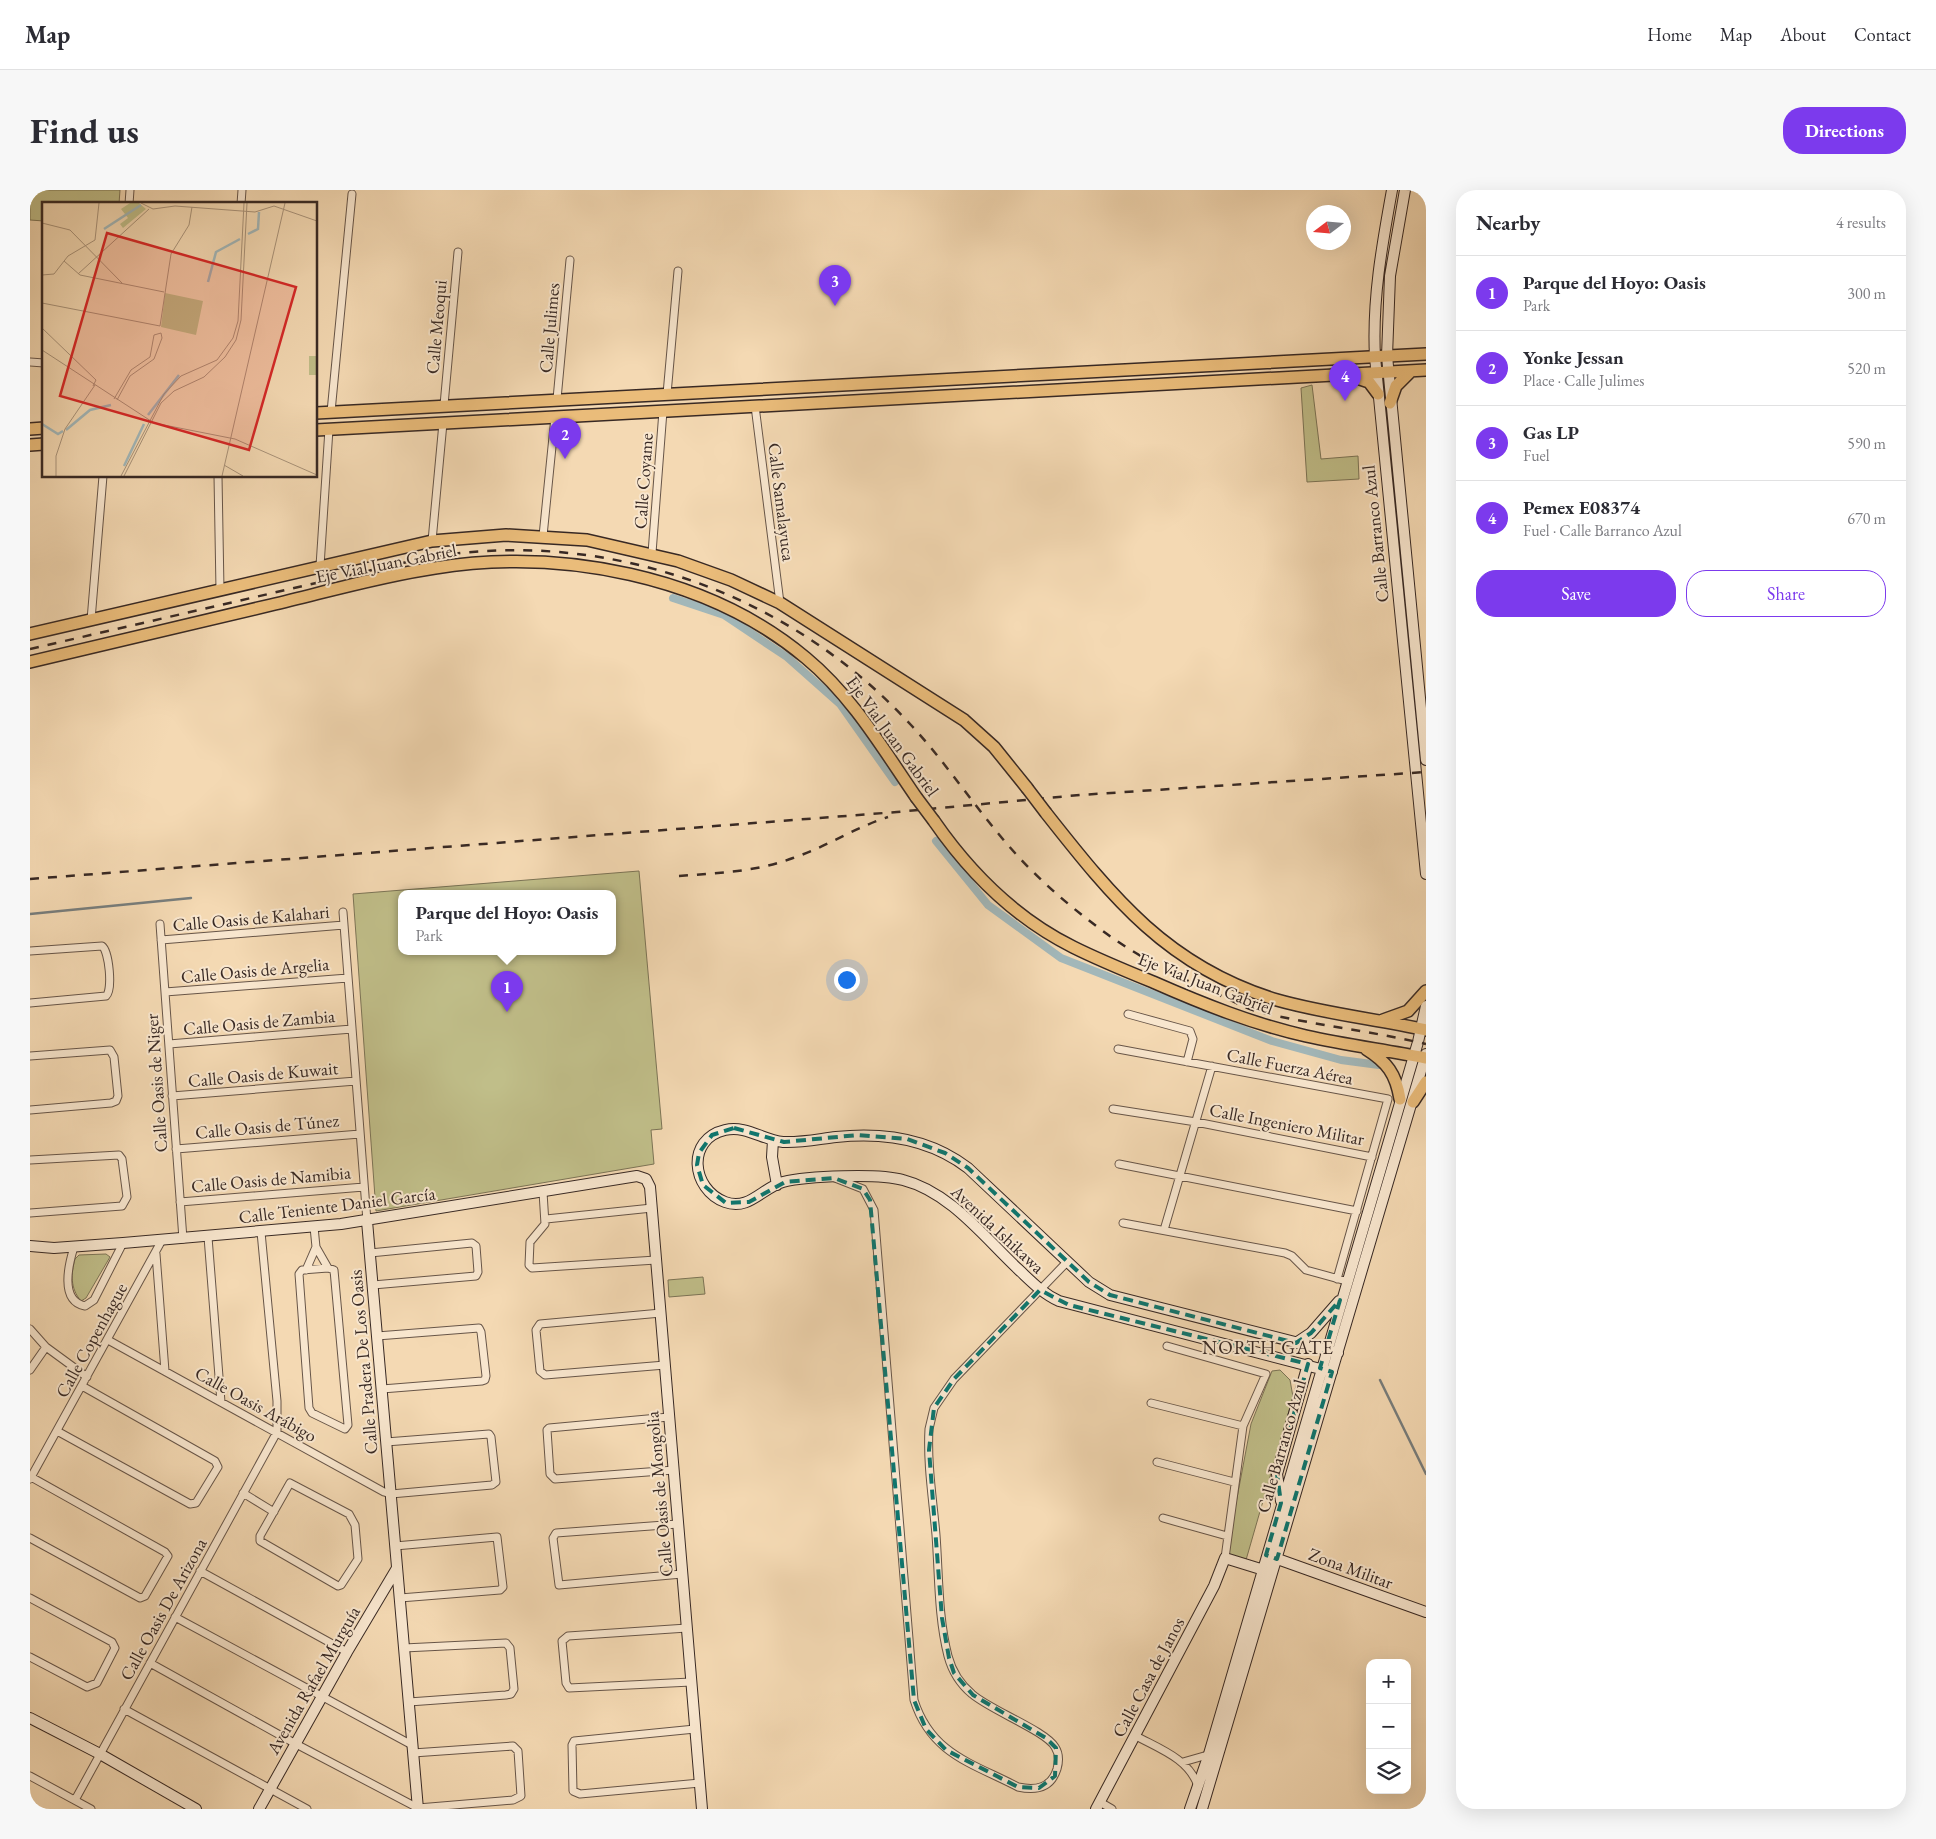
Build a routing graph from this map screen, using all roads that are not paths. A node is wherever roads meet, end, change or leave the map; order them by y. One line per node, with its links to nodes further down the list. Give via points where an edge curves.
1 (1392, 190): 9 (street, Calle Barranco Azul, via 1378,272)
2 (1405, 190): 8 (street, Calle Barranco Azul, via 1390,276)
3 (352, 194): 23 (street)
4 (458, 252): 20 (street, Calle Meoqui)
5 (570, 260): 17 (street, Calle Julimes)
6 (678, 271): 15 (street)
7 (1426, 354): 8 (main road)
8 (1387, 356): 9 (main road); 12 (street, Calle Barranco Azul)
9 (1375, 357): 12 (street, Calle Barranco Azul); 14 (main road)
10 (1426, 370): 11 (main road)
11 (1411, 371): 12 (main road); 19 (main road, via 1396,386)
12 (1382, 373): 13 (main road); 16 (street, Calle Barranco Azul); 19 (street, Calle Barranco Azul)
13 (1340, 374): 16 (main road, via 1366,380); 18 (main road)
14 (838, 386): 15 (main road); 18 (main road)
15 (667, 394): 17 (main road)
16 (1378, 394): 29 (street, Calle Barranco Azul)
17 (557, 399): 20 (main road)
18 (839, 402): 21 (main road)
19 (1390, 403): 30 (street, Calle Barranco Azul)
20 (444, 405): 23 (main road)
21 (755, 406): 22 (main road); 38 (street, Calle Samalayuca)
22 (663, 411): 25 (main road); 35 (street, Calle Coyame)
23 (331, 412): 24 (main road)
24 (318, 413)
25 (554, 417): 26 (main road); 33 (street)
26 (443, 423): 27 (main road); 34 (street)
27 (329, 429): 28 (main road); 36 (street)
28 (318, 430)
29 (1383, 443): 30 (street, via 1390,444); 43 (street, Calle Barranco Azul)
30 (1397, 469): 42 (street, Calle Barranco Azul)
31 (103, 478): 39 (street)
32 (218, 478): 37 (street)
33 (543, 536): 34 (main road, Eje Vial Juan Gabriel); 35 (main road, Eje Vial Juan Gabriel, via 588,540)
34 (432, 541): 36 (main road, Eje Vial Juan Gabriel)
35 (652, 553): 38 (main road, Eje Vial Juan Gabriel, via 715,573)
36 (320, 566): 37 (main road, Eje Vial Juan Gabriel)
37 (220, 590): 39 (main road, Eje Vial Juan Gabriel)
38 (780, 602): 55 (main road, Eje Vial Juan Gabriel, bridge, via 964,720 994,747 1121,905 1190,960 1231,982 1278,1000)
39 (91, 620): 40 (main road, Eje Vial Juan Gabriel)
40 (30, 634)
41 (30, 662): 59 (main road, Eje Vial Juan Gabriel, bridge, via 435,568 510,562 588,568 646,580 715,602 746,618 792,646 821,671 845,697 962,859 995,894 1032,922 1072,947 1245,1019)
42 (1426, 760)
43 (1426, 874)
44 (343, 912): 46 (street, Calle Pradera De Los Oasis)
45 (160, 924): 47 (street, Calle Oasis de Niger)
46 (344, 925): 47 (street, Calle Oasis de Kalahari); 49 (street, Calle Pradera De Los Oasis)
47 (161, 940): 51 (street, Calle Oasis de Niger)
48 (30, 951): 52 (street, via 102,946 106,952 110,990 106,996)
49 (348, 978): 51 (street, Calle Oasis de Argelia); 56 (street, Calle Pradera De Los Oasis)
50 (1426, 991): 55 (main road, via 1408,1011)
51 (165, 992): 58 (street, Calle Oasis de Niger)
52 (30, 1003)
53 (1426, 1006): 57 (street, Calle Barranco Azul)
54 (1128, 1014): 63 (street, via 1190,1031 1193,1039)
55 (1378, 1021): 57 (main road, Eje Vial Juan Gabriel)
56 (352, 1029): 58 (street, Calle Oasis de Zambia); 65 (street, Calle Pradera De Los Oasis)
57 (1423, 1029): 62 (street, Calle Barranco Azul)
58 (169, 1044): 67 (street, Calle Oasis de Niger)
59 (1360, 1046): 62 (main road, Eje Vial Juan Gabriel); 68 (main road, via 1389,1066 1397,1081)
60 (1118, 1049): 63 (street, Calle Fuerza Aérea)
61 (30, 1056): 71 (street, via 110,1050 114,1057 118,1096 111,1103)
62 (1423, 1056): 68 (street, Calle Barranco Azul); 69 (street, Calle Barranco Azul)
63 (1187, 1062): 64 (street, Calle Fuerza Aérea)
64 (1212, 1066): 68 (street, Calle Fuerza Aérea); 72 (street)
65 (356, 1081): 67 (street, Calle Oasis de Kuwait); 73 (street, Calle Pradera De Los Oasis)
66 (1426, 1082): 69 (main road)
67 (172, 1096): 75 (street, Calle Oasis de Niger)
68 (1394, 1099): 76 (street); 108 (street, Calle Barranco Azul)
69 (1413, 1102): 120 (street, Calle Barranco Azul)
70 (1113, 1109): 72 (street, Calle Ingeniero Militar)
71 (30, 1110)
72 (1196, 1122): 76 (street, Calle Ingeniero Militar); 79 (street)
73 (360, 1134): 75 (street, Calle Oasis de Túnez); 83 (street, Calle Pradera De Los Oasis)
74 (772, 1140): 82 (street); 82 (street, Avenida Ishikawa, via 742,1129 719,1132 702,1146 697,1165 703,1185 726,1202 749,1202); 105 (street, Avenida Ishikawa, via 784,1142 874,1135 925,1144 968,1168)
75 (176, 1149): 85 (street, Calle Oasis de Niger)
76 (1372, 1157): 87 (street)
77 (30, 1160): 88 (street, via 119,1155 127,1197 122,1206)
78 (1119, 1164): 79 (street)
79 (1180, 1176): 87 (street); 93 (street)
80 (834, 1178): 82 (street, Avenida Ishikawa); 110 (street, Avenida Ishikawa, via 889,1177 918,1184 933,1192); 110 (street, via 863,1189 874,1210 911,1685 919,1715 926,1729 946,1750 1018,1787 1033,1790 1045,1786 1055,1776 1056,1748 1046,1738 973,1695 954,1673 949,1658 942,1618 929,1439 933,1413 944,1392)
81 (646, 1179): 84 (street, Calle Teniente Daniel García, via 638,1176); 86 (street, Calle Oasis de Mongolia)
82 (777, 1185)
83 (364, 1186): 85 (street, Calle Oasis de Namibia); 90 (street, Calle Pradera De Los Oasis)
84 (543, 1192): 89 (street); 90 (street, Calle Teniente Daniel García)
85 (180, 1202): 96 (street, Calle Oasis de Niger)
86 (652, 1208): 89 (street); 104 (street, Calle Oasis de Mongolia)
87 (1357, 1211): 108 (street)
88 (30, 1213)
89 (546, 1219): 104 (street, via 544,1228 529,1245 529,1265 533,1269)
90 (367, 1221): 92 (street, Calle Teniente Daniel García); 103 (street, Calle Pradera De Los Oasis)
91 (1123, 1222): 93 (street)
92 (314, 1227): 94 (street, Calle Teniente Daniel García); 101 (street)
93 (1164, 1230): 108 (street, via 1285,1253 1306,1270)
94 (261, 1232): 95 (street, Calle Teniente Daniel García); 135 (street)
95 (208, 1237): 96 (street, Calle Teniente Daniel García); 130 (street)
96 (183, 1239): 97 (street, Calle Teniente Daniel García)
97 (162, 1240): 98 (street, Calle Teniente Daniel García); 102 (street, Calle Copenhague)
98 (123, 1243): 100 (street, Calle Teniente Daniel García); 100 (street, via 94,1300 85,1306 78,1304 68,1286 68,1269)
99 (30, 1246): 100 (street, Calle Teniente Daniel García)
100 (74, 1247)
101 (316, 1248): 106 (street); 107 (street)
102 (156, 1253): 115 (street, Calle Copenhague); 125 (street)
103 (370, 1253): 109 (street, Calle Pradera De Los Oasis); 109 (street, via 472,1243 476,1246 478,1272 476,1276)
104 (656, 1260): 112 (street, Calle Oasis de Mongolia)
105 (1067, 1262): 110 (street); 116 (street, Avenida Ishikawa, via 1110,1295)
106 (328, 1268): 107 (street); 107 (street, via 334,1270 348,1425 345,1428 309,1409 299,1274)
107 (306, 1270)
108 (1341, 1280): 111 (street, Calle Barranco Azul)
109 (372, 1285): 114 (street, Calle Pradera De Los Oasis)
110 (1040, 1290): 121 (street, Avenida Ishikawa, via 1070,1305)
111 (1340, 1300): 116 (street, via 1311,1333); 119 (street, Calle Barranco Azul)
112 (661, 1313): 122 (street, Calle Oasis de Mongolia); 122 (street, via 538,1324 536,1330 541,1373 545,1375)
113 (30, 1328): 118 (street)
114 (377, 1336): 129 (street, Calle Pradera De Los Oasis); 129 (street, via 479,1328 486,1376 484,1381)
115 (108, 1340): 125 (street, Calle Oasis Arábigo); 127 (street, Calle Copenhague)
116 (1296, 1342): 119 (street, Avenida Ishikawa)
117 (1167, 1346): 133 (street, via 1266,1375)
118 (46, 1347): 124 (street); 127 (street)
119 (1326, 1350): 120 (street, Avenida Ishikawa); 123 (street, Calle Barranco Azul)
120 (1338, 1353): 126 (street, Calle Barranco Azul)
121 (1308, 1364): 123 (street, Avenida Ishikawa); 143 (street, via 1277,1474)
122 (665, 1365): 132 (street, Calle Oasis de Mongolia)
123 (1320, 1368): 126 (street, Avenida Ishikawa); 143 (street, Calle Barranco Azul)
124 (30, 1370)
125 (165, 1371): 130 (street, Calle Oasis Arábigo)
126 (1332, 1372): 152 (street, Calle Barranco Azul)
127 (87, 1377): 128 (street, Calle Copenhague)
128 (82, 1386): 134 (street, Calle Copenhague); 134 (street, via 218,1464 194,1504)
129 (382, 1390): 136 (street, Calle Pradera De Los Oasis)
130 (221, 1402): 135 (street, Calle Oasis Arábigo)
131 (1151, 1403): 133 (street)
132 (669, 1417): 138 (street, Calle Oasis de Mongolia); 138 (street, via 549,1428 550,1474 555,1479)
133 (1243, 1426): 140 (street)
134 (57, 1432): 139 (street, Calle Copenhague)
135 (277, 1432): 141 (street, Calle Oasis De Arizona); 142 (street, Calle Oasis Arábigo)
136 (386, 1442): 142 (street, Calle Pradera De Los Oasis); 142 (street, via 489,1434 492,1437 496,1480 492,1485)
137 (1157, 1462): 140 (street)
138 (674, 1470): 146 (street, Calle Oasis de Mongolia)
139 (32, 1474): 148 (street, via 168,1554 145,1596 140,1598)
140 (1234, 1482): 147 (street)
141 (243, 1493): 144 (street); 155 (street, Calle Oasis De Arizona)
142 (391, 1494): 149 (street, Calle Pradera De Los Oasis)
143 (1281, 1503): 150 (street, Calle Barranco Azul)
144 (274, 1512): 144 (street, via 260,1541 338,1586 343,1584 358,1559 355,1525 350,1514 292,1483 287,1486)
145 (1163, 1518): 147 (street)
146 (678, 1524): 157 (street, Calle Oasis de Mongolia); 157 (street, via 556,1533 553,1538 559,1585)
147 (1227, 1536): 151 (street)
148 (30, 1538)
149 (395, 1546): 153 (street, Calle Pradera De Los Oasis); 159 (street, via 497,1537 503,1587 500,1590)
150 (1266, 1555): 152 (street, Zona Militar); 154 (street, Calle Barranco Azul)
151 (1225, 1558): 154 (street); 173 (street, Calle Casa de Janos, via 1214,1586)
152 (1277, 1559): 156 (street, Calle Barranco Azul); 160 (street, Zona Militar)
153 (397, 1568): 159 (street, Calle Pradera De Los Oasis); 164 (street, Avenida Rafael Murguía)
154 (1262, 1569): 156 (street); 177 (street, Calle Barranco Azul)
155 (200, 1571): 161 (street, Calle Oasis De Arizona); 164 (street)
156 (1273, 1573): 177 (street, Calle Barranco Azul)
157 (682, 1574): 162 (street, Calle Oasis de Mongolia)
158 (30, 1598): 165 (street, via 112,1642 115,1648 97,1683 87,1687)
159 (400, 1598): 163 (street, Calle Pradera De Los Oasis)
160 (1426, 1612)
161 (175, 1617): 166 (street, Calle Oasis De Arizona); 168 (street)
162 (687, 1628): 167 (street, Calle Oasis de Mongolia); 167 (street, via 568,1636 562,1641 569,1688)
163 (404, 1648): 169 (street, Calle Pradera De Los Oasis); 169 (street, via 508,1644 514,1689 512,1694 506,1695)
164 (347, 1652): 168 (street, Avenida Rafael Murguía)
165 (30, 1657)
166 (150, 1663): 170 (street, Calle Oasis De Arizona); 174 (street)
167 (691, 1682): 172 (street, Calle Oasis de Mongolia)
168 (322, 1696): 174 (street, Avenida Rafael Murguía); 175 (street)
169 (409, 1702): 175 (street, Calle Pradera De Los Oasis)
170 (124, 1709): 176 (street, Calle Oasis De Arizona); 182 (street)
171 (30, 1718): 176 (street)
172 (695, 1729): 180 (street, Calle Oasis de Mongolia); 180 (street, via 574,1741 574,1791 580,1794)
173 (1136, 1736): 178 (street); 185 (street, Calle Casa de Janos)
174 (296, 1744): 182 (street, Avenida Rafael Murguía); 190 (street)
175 (413, 1749): 190 (street, Calle Pradera De Los Oasis); 190 (street, via 514,1746 518,1751 522,1793 516,1799)
176 (100, 1754): 184 (street, Calle Oasis De Arizona); 187 (street)
177 (1214, 1755): 178 (street); 181 (street, Calle Barranco Azul); 183 (street, Calle Barranco Azul)
178 (1183, 1762): 181 (street)
179 (30, 1776): 184 (street)
180 (700, 1783): 191 (street, Calle Oasis de Mongolia)
181 (1198, 1786): 183 (street); 193 (street, Calle Barranco Azul)
182 (270, 1789): 188 (street, Avenida Rafael Murguía); 189 (street)
183 (1208, 1790): 194 (street, Calle Barranco Azul)
184 (75, 1800): 186 (street)
185 (1098, 1806): 192 (street)
186 (91, 1809)
187 (196, 1809)
188 (259, 1809)
189 (307, 1809)
190 (418, 1809)
191 (702, 1809)
192 (1112, 1809)
193 (1190, 1809)
194 (1202, 1809)

